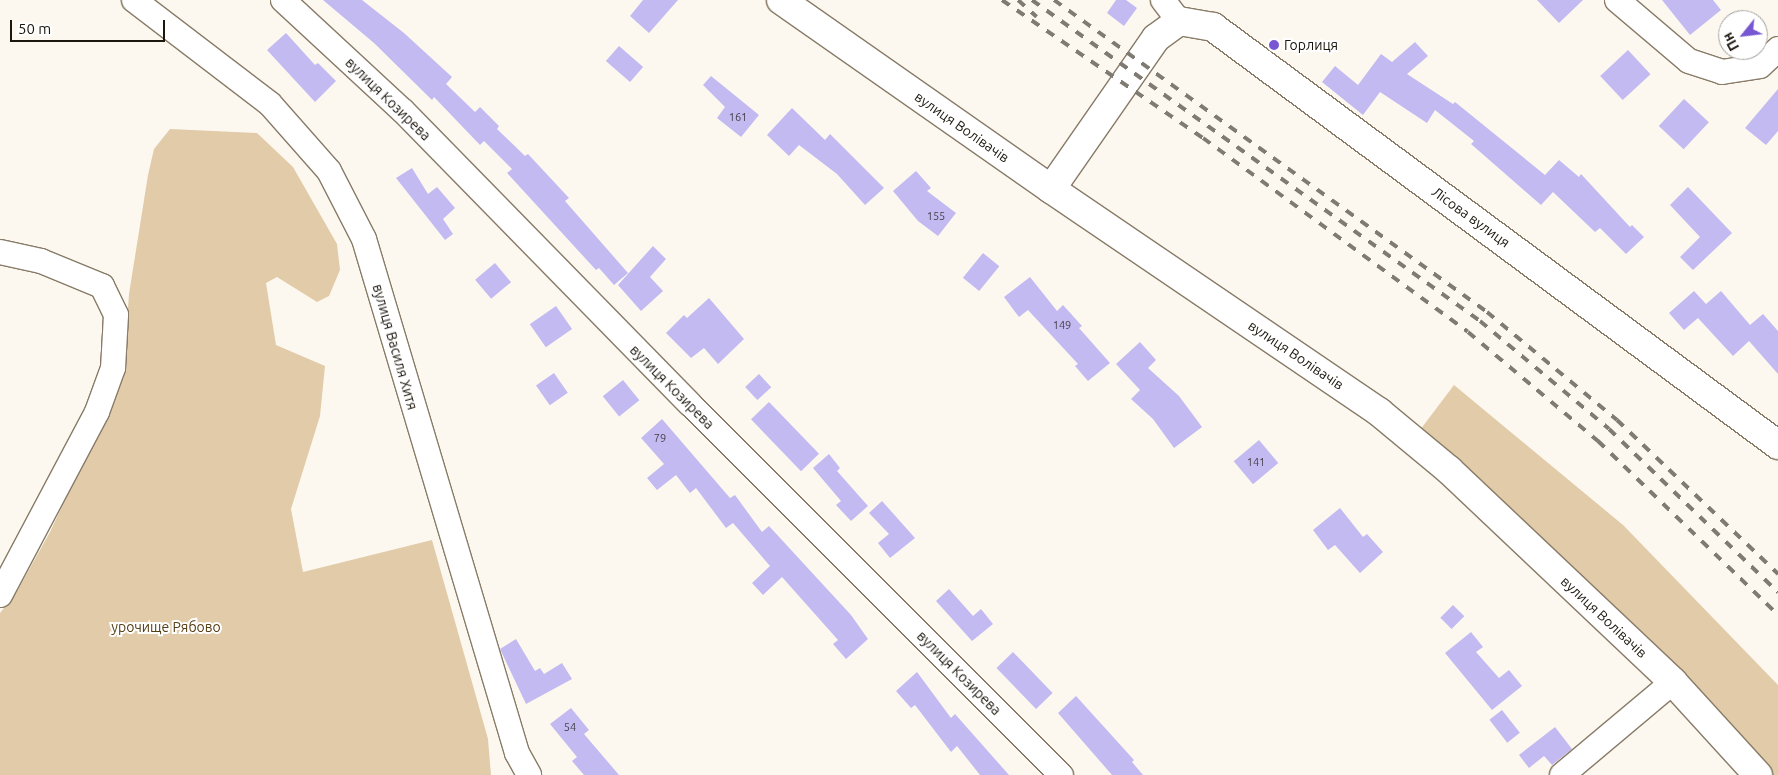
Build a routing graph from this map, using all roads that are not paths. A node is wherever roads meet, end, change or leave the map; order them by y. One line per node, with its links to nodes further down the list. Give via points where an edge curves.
1 (134, 0): 13 (street, вулиця Василя Хитя, via 270,104 329,171 364,239 517,753)
2 (283, 0): 14 (street, вулиця Козирева, via 403,111 688,404)
3 (781, 0): 8 (street, вулиця Волівачів)
4 (1163, 0): 6 (street)
5 (1617, 0): 7 (street, via 1689,61 1722,72 1760,66)
6 (1179, 21): 8 (street, via 1167,27 1138,59); 10 (street, Лісова вулиця, via 1213,27)
7 (1778, 50)
8 (1051, 189): 12 (street, вулиця Волівачів, via 1379,412 1449,470)
9 (0, 252): 11 (street, via 41,261 102,286 116,315 112,368 97,412)
10 (1778, 445)
11 (0, 595)
12 (1673, 682): 15 (street); 16 (street, вулиця Волівачів)
13 (528, 775)
14 (1061, 775)
15 (1562, 775)
16 (1758, 775)

